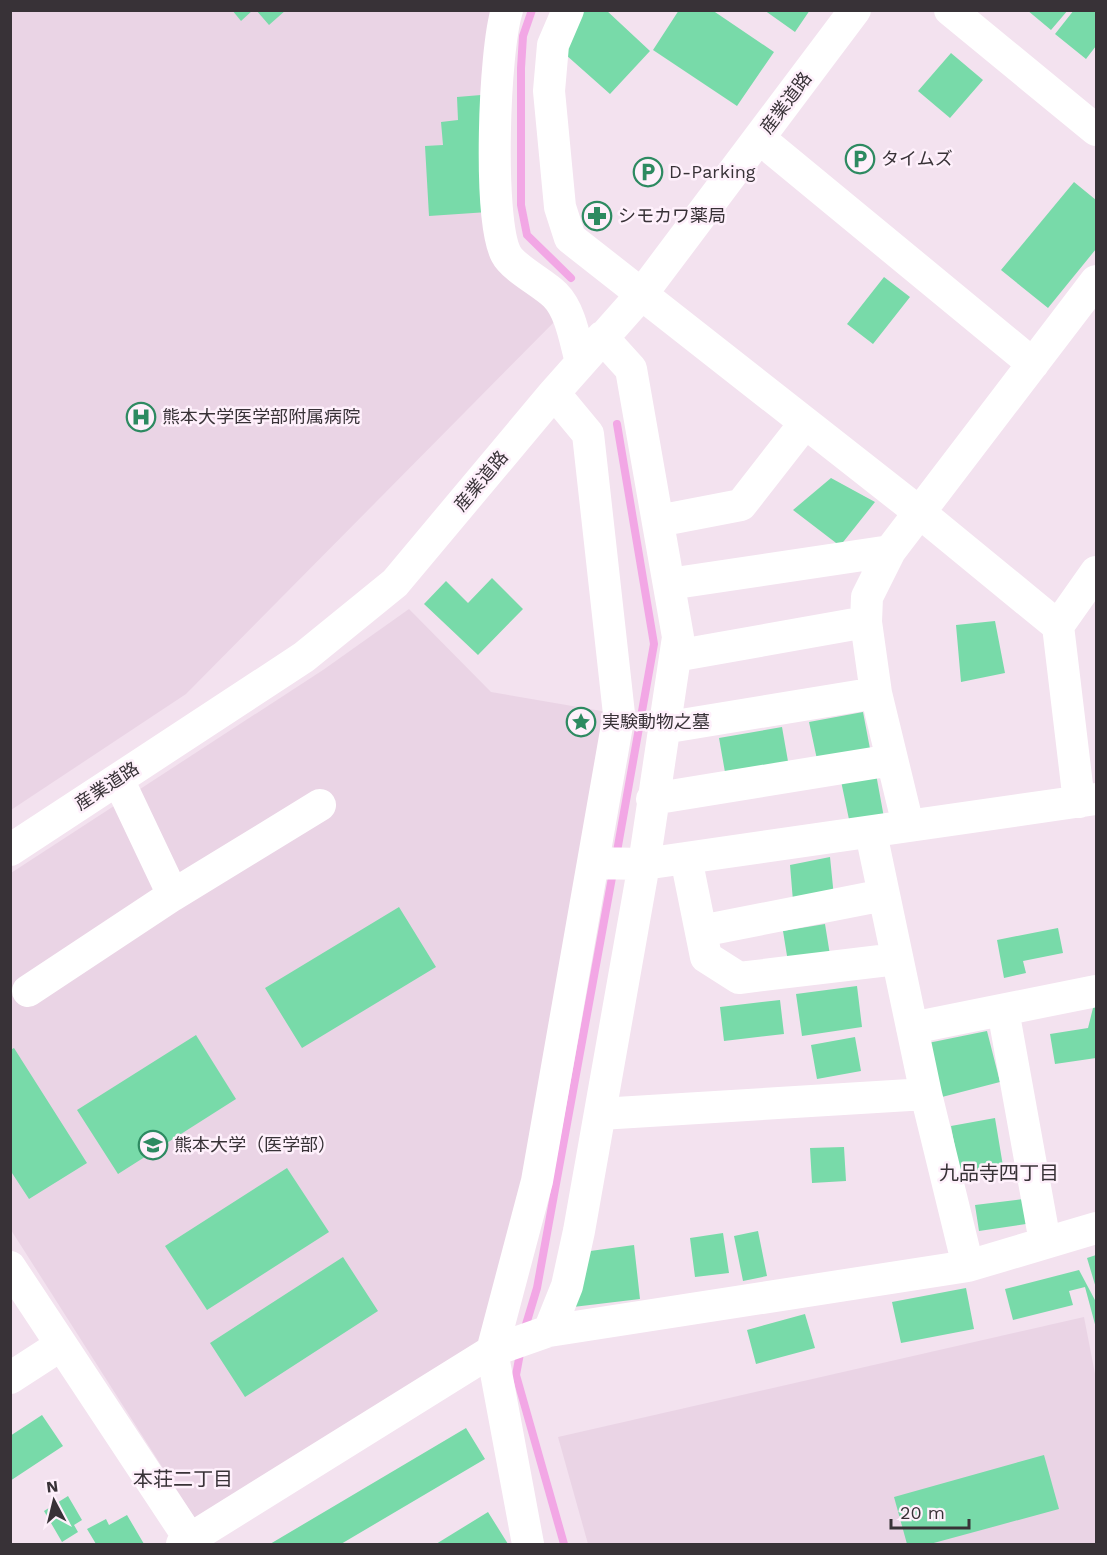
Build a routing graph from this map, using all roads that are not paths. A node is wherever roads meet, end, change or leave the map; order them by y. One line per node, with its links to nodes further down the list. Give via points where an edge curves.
1 (507, 10): 10 (street, via 497,69 496,212 506,255 556,296 566,310)
2 (568, 10): 8 (street, via 553,45 549,91 560,207 570,238)
3 (855, 10): 6 (street, 産業道路)
4 (950, 10): 5 (street)
5 (1096, 130)
6 (759, 138): 8 (street, 産業道路); 11 (street)
7 (1096, 281): 11 (street)
8 (641, 295): 9 (street, 産業道路); 13 (street)
9 (602, 337): 10 (street, 産業道路); 15 (street, via 631,369)
10 (581, 362): 12 (street, 産業道路)
11 (1032, 364): 14 (street)
12 (554, 393): 25 (street, 産業道路, via 395,583 304,657); 33 (street, via 588,434 619,714)
13 (805, 423): 14 (street); 15 (street, via 741,505)
14 (919, 512): 16 (street); 20 (street)
15 (658, 521): 18 (street)
16 (890, 551): 18 (street); 19 (street, via 867,597)
17 (1096, 572): 20 (street)
18 (669, 584): 21 (street, via 678,637)
19 (866, 622): 21 (street); 22 (street)
20 (1058, 626): 27 (street)
21 (675, 656): 23 (street)
22 (876, 693): 23 (street); 24 (street)
23 (663, 728): 26 (street)
24 (892, 760): 26 (street); 29 (street)
25 (118, 779): 31 (street, 産業道路); 35 (street)
26 (652, 799): 34 (street)
27 (1088, 800): 29 (street)
28 (320, 805): 35 (street)
29 (908, 825): 30 (street)
30 (871, 833): 32 (street); 36 (street)
31 (10, 850)
32 (686, 858): 34 (street); 37 (street)
33 (593, 863): 34 (street); 51 (street, via 537,1180)
34 (644, 864): 44 (street)
35 (173, 895): 39 (street)
36 (884, 895): 37 (street); 38 (street)
37 (701, 931): 38 (street, via 706,957 740,978)
38 (897, 959): 42 (street)
39 (28, 991)
40 (1096, 991): 41 (street)
41 (1003, 1010): 42 (street); 46 (street)
42 (912, 1028): 43 (street)
43 (926, 1094): 44 (street); 48 (street)
44 (600, 1114): 49 (street, via 567,1286)
45 (1096, 1228): 46 (street)
46 (1045, 1242): 48 (street)
47 (10, 1266): 50 (street)
48 (968, 1266): 49 (street)
49 (549, 1330): 51 (street)
50 (61, 1345): 52 (street); 53 (street)
51 (492, 1352): 53 (street); 54 (street)
52 (10, 1378)
53 (189, 1543)
54 (528, 1545)

